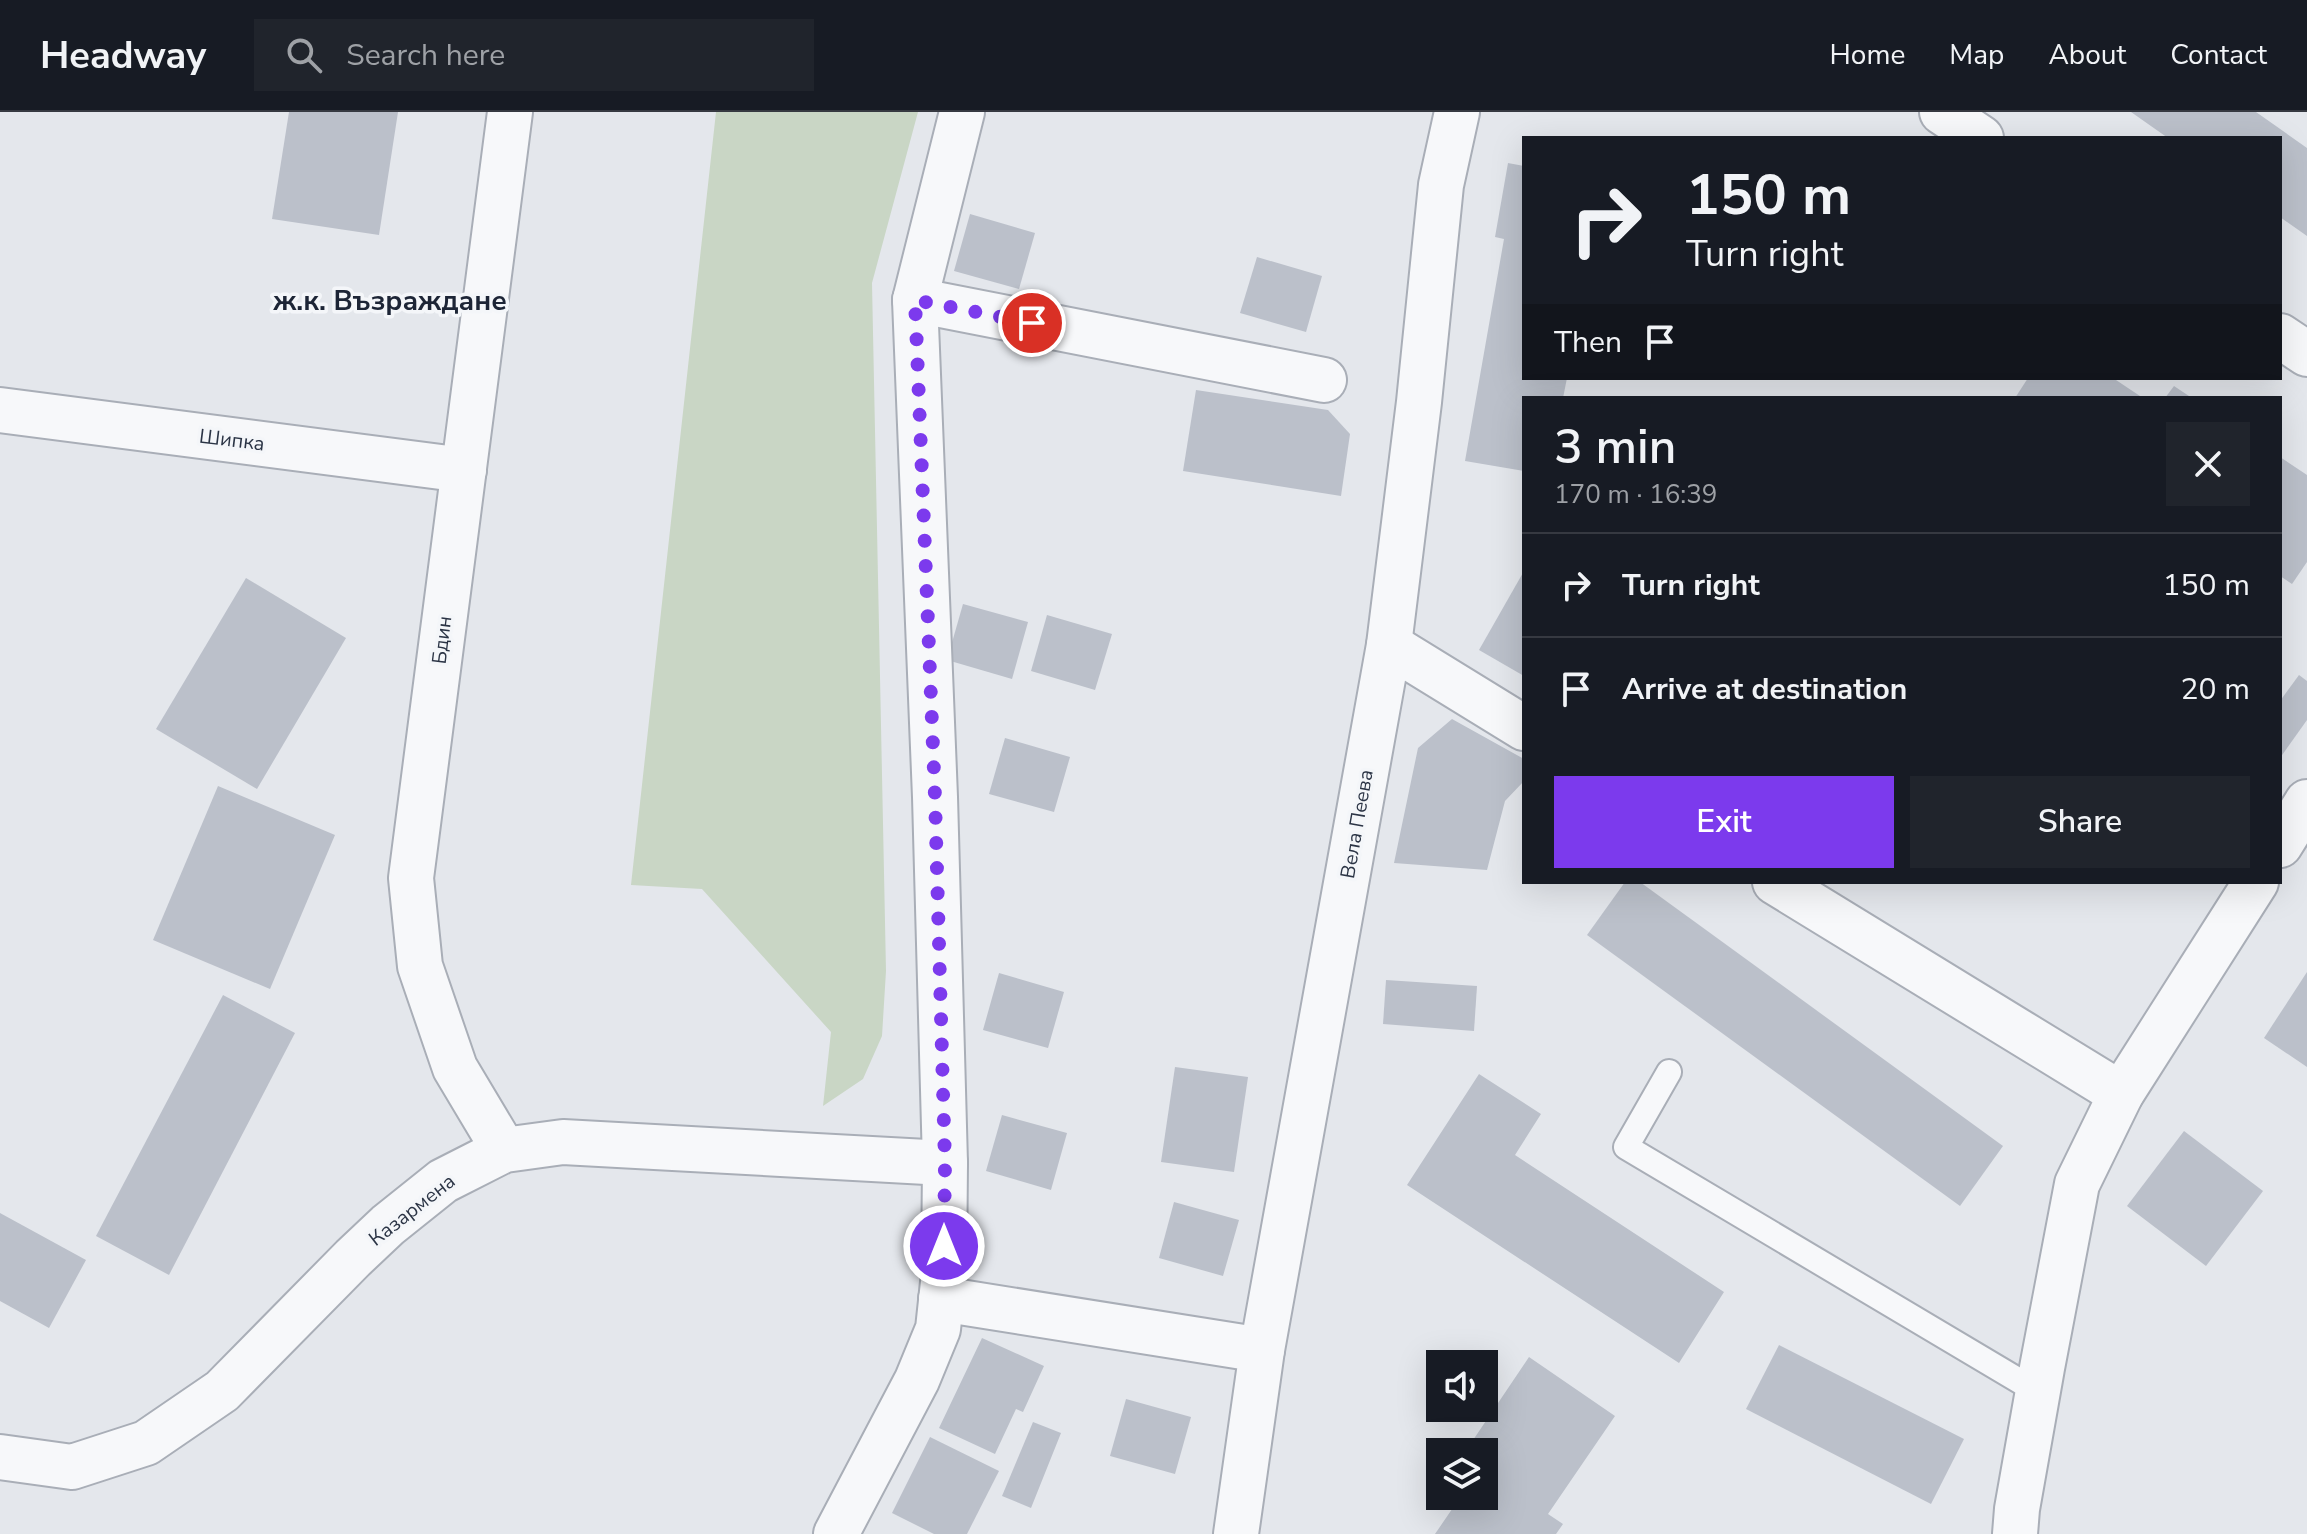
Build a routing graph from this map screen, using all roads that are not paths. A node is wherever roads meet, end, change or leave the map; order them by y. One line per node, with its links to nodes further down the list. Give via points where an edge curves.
1 (510, 112): 11 (street, Бдин)
2 (962, 112): 6 (street)
3 (1457, 112): 12 (street, Вела Пеева, via 1441,185)
4 (1942, 112): 5 (street)
5 (1978, 136)
6 (915, 300): 9 (street); 21 (street)
7 (2282, 337): 8 (street)
8 (2307, 354)
9 (1324, 380)
10 (0, 410): 11 (street, Шипка)
11 (464, 470): 20 (street, Бдин, via 411,878 420,966 455,1068)
12 (1389, 645): 13 (street); 23 (street, Вела Пеева)
13 (1522, 727)
14 (2307, 802): 15 (street)
15 (2282, 842)
16 (1778, 884): 19 (street)
17 (2255, 884): 19 (street)
18 (1669, 1072): 24 (lane, via 1626,1147)
19 (2121, 1094): 24 (street, via 2077,1184)
20 (504, 1150): 21 (street, Казармена, via 563,1142); 25 (street, Казармена, via 443,1181 388,1225 222,1391 146,1443 72,1467)
21 (945, 1163): 22 (street)
22 (941, 1299): 23 (street); 26 (street, via 938,1329 917,1380)
23 (1262, 1350): 27 (street, Вела Пеева)
24 (2038, 1392): 28 (street)
25 (0, 1457)
26 (836, 1534)
27 (1236, 1534)
28 (2015, 1534)

